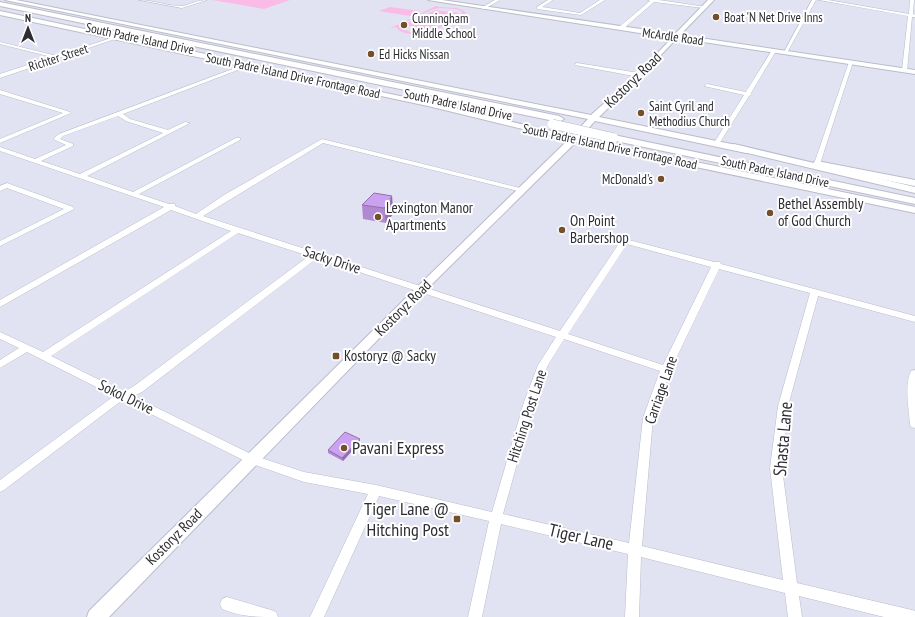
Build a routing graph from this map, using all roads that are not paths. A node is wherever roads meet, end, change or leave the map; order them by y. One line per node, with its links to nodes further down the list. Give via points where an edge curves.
1 (8, 0): 39 (main road, South Padre Island Drive Frontage Road)
2 (145, 0): 3 (street, via 182,7)
3 (205, 0)
4 (431, 0): 14 (main road, McArdle Road)
5 (498, 0): 18 (street)
6 (551, 0): 7 (street, via 538,8 581,14)
7 (603, 0)
8 (650, 0): 9 (street)
9 (654, 0): 16 (street); 21 (street)
10 (711, 0): 16 (main road, Kostoryz Road)
11 (814, 0): 27 (street)
12 (821, 0): 20 (street)
13 (912, 0): 20 (street)
14 (442, 1): 18 (main road, McArdle Road)
15 (0, 3): 29 (highway, South Padre Island Drive)
16 (704, 7): 23 (main road, Kostoryz Road)
17 (0, 8): 22 (highway, South Padre Island Drive)
18 (483, 8): 21 (main road, McArdle Road)
19 (0, 13): 24 (main road, South Padre Island Drive Frontage Road)
20 (913, 16): 34 (street)
21 (621, 28): 23 (main road, McArdle Road)
22 (97, 29): 30 (highway); 48 (highway, South Padre Island Drive)
23 (676, 36): 26 (main road, McArdle Road); 36 (main road, Kostoryz Road)
24 (116, 38): 28 (street, Richter Street); 30 (main road, South Padre Island Drive Frontage Road)
25 (0, 43): 28 (street)
26 (774, 51): 27 (main road, McArdle Road); 41 (street)
27 (785, 53): 31 (main road, McArdle Road)
28 (58, 57): 37 (street, Richter Street)
29 (269, 58): 39 (highway); 48 (highway, South Padre Island Drive)
30 (222, 60): 33 (main road, South Padre Island Drive Frontage Road)
31 (851, 62): 34 (main road, McArdle Road); 60 (street)
32 (577, 64): 36 (street)
33 (246, 65): 45 (street); 47 (main road, South Padre Island Drive Frontage Road)
34 (905, 70): 35 (main road, McArdle Road)
35 (915, 72)
36 (640, 75): 44 (main road, Kostoryz Road)
37 (0, 76)
38 (707, 86): 41 (street)
39 (440, 88): 48 (main road, South Padre Island Drive Frontage Road)
40 (0, 92): 42 (street)
41 (749, 94): 55 (street)
42 (12, 96): 43 (street); 57 (street, via 68,113)
43 (0, 100)
44 (603, 109): 46 (main road, Kostoryz Road); 48 (main road)
45 (118, 114): 50 (street, via 128,120); 59 (street, via 57,137 56,139 71,144 70,146)
46 (594, 117): 48 (main road, South Padre Island Drive Frontage Road); 53 (main road, Kostoryz Road); 54 (main road, South Padre Island Drive Frontage Road)
47 (485, 118): 48 (main road, via 555,132 566,131 576,119); 53 (main road, South Padre Island Drive Frontage Road)
48 (557, 118): 51 (highway, South Padre Island Drive, bridge)
49 (187, 123): 50 (street)
50 (168, 132): 61 (street)
51 (618, 135): 66 (highway, South Padre Island Drive); 68 (highway, South Padre Island Drive)
52 (238, 139): 67 (street)
53 (573, 139): 56 (main road, South Padre Island Drive Frontage Road); 65 (main road, Kostoryz Road)
54 (699, 140): 55 (main road, South Padre Island Drive Frontage Road); 56 (main road, via 682,140 616,126 609,127 596,136 596,140)
55 (717, 144): 58 (main road, South Padre Island Drive Frontage Road)
56 (605, 146): 62 (main road, South Padre Island Drive Frontage Road)
57 (0, 147): 59 (street, Sacky Drive)
58 (734, 147): 60 (main road, South Padre Island Drive Frontage Road); 66 (highway)
59 (36, 161): 61 (street, Sacky Drive)
60 (817, 164): 63 (main road, South Padre Island Drive Frontage Road)
61 (82, 176): 67 (street, Sacky Drive)
62 (771, 180): 70 (highway); 71 (main road, South Padre Island Drive Frontage Road)
63 (915, 183)
64 (0, 189): 74 (street, via 7,185 70,209)
65 (522, 190): 72 (street, via 322,141); 77 (main road, Kostoryz Road)
66 (915, 191)
67 (134, 194): 69 (street, Sacky Drive)
68 (915, 201)
69 (172, 206): 72 (street, Sacky Drive); 79 (street)
70 (915, 207)
71 (915, 210)
72 (200, 215): 73 (street, Sacky Drive)
73 (237, 230): 75 (street, Sacky Drive); 84 (street)
74 (0, 244)
75 (316, 256): 77 (street, Sacky Drive); 88 (street, via 138,389)
76 (716, 264): 78 (street); 82 (street, Hitching Post Lane, via 625,240); 86 (street, Carriage Lane)
77 (421, 289): 82 (street, Sacky Drive); 90 (main road, Kostoryz Road)
78 (815, 291): 80 (street); 95 (street, Shasta Lane, via 784,406 776,468)
79 (0, 304)
80 (915, 319)
81 (0, 335): 83 (street, Sokol Drive)
82 (562, 335): 86 (street, Sacky Drive); 93 (street, Hitching Post Lane, via 543,365 529,402)
83 (26, 348): 84 (street, Sokol Drive); 85 (street)
84 (43, 357): 88 (street, Sokol Drive)
85 (0, 365)
86 (666, 369): 94 (street, Carriage Lane, via 648,418)
87 (915, 373): 89 (street)
88 (123, 396): 90 (street, Sokol Drive); 91 (street)
89 (915, 424)
90 (251, 460): 92 (street, Tiger Lane, via 304,477); 97 (main road, Kostoryz Road)
91 (0, 487)
92 (376, 490): 93 (street, Tiger Lane); 99 (street)
93 (496, 518): 94 (street, Tiger Lane); 100 (street, Hitching Post Lane)
94 (635, 550): 95 (street, Tiger Lane); 101 (street, Carriage Lane)
95 (792, 588): 102 (street, Shasta Lane); 103 (street, Tiger Lane)
96 (227, 604): 98 (street)
97 (96, 617)
98 (271, 617)
99 (318, 617)
100 (475, 617)
101 (632, 617)
102 (795, 617)
103 (912, 617)

